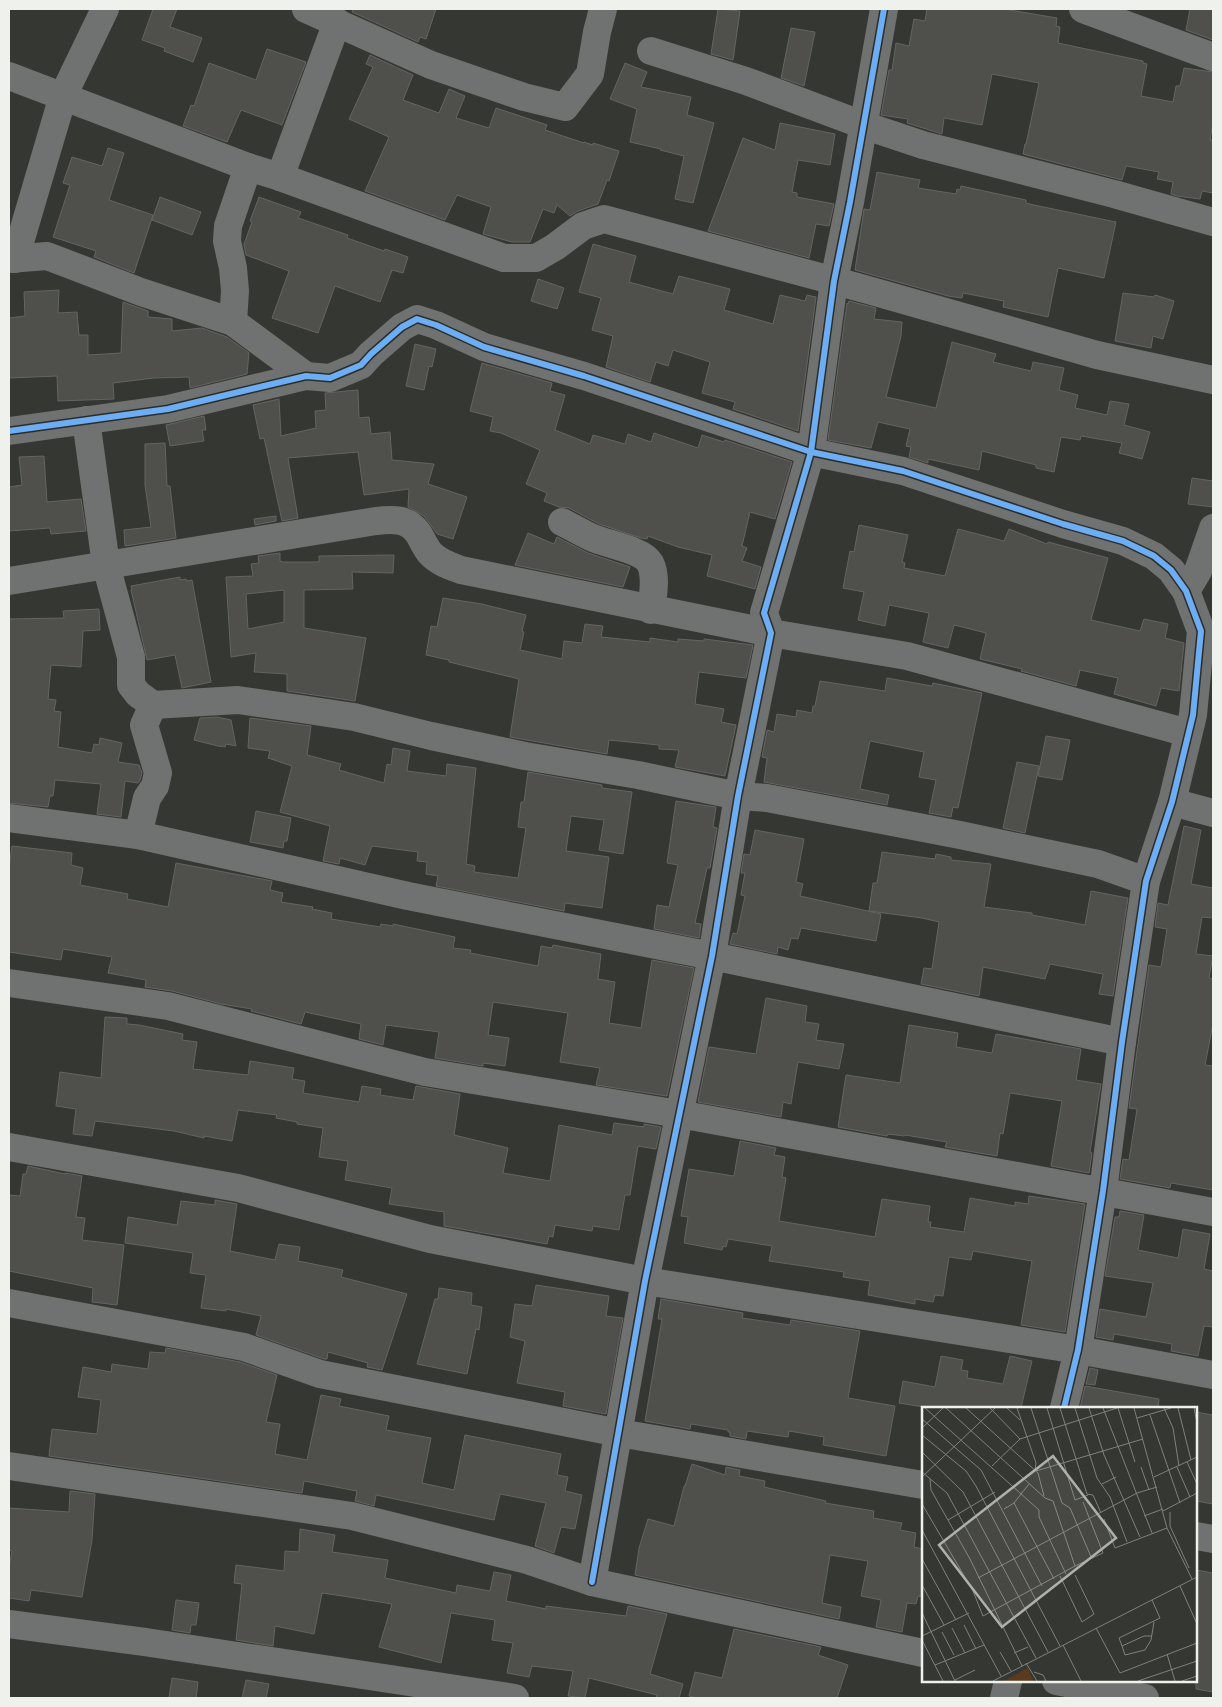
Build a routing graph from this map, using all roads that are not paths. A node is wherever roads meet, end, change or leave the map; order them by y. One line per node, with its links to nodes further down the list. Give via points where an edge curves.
1 (105, 9): 10 (street)
2 (306, 9): 6 (street)
3 (603, 9): 6 (street, via 590,74 565,107 524,97 431,65)
4 (884, 9): 11 (street)
5 (1083, 9): 8 (street)
6 (337, 22): 13 (street)
7 (651, 51): 11 (street, via 746,81)
8 (1213, 57)
9 (9, 76): 10 (street)
10 (63, 96): 12 (street); 15 (street)
11 (863, 125): 14 (street, via 923,145); 16 (street)
12 (248, 167): 13 (street); 17 (street, via 228,226 227,241 235,290)
13 (280, 177): 16 (street, via 504,258 536,258 583,226 604,218)
14 (1213, 222)
15 (12, 259): 17 (street, via 47,256)
16 (834, 280): 19 (street, via 1097,355); 22 (street)
17 (233, 322): 18 (street)
18 (306, 376): 20 (street, via 168,409); 22 (street, via 330,378 361,365 402,327 417,319 484,347 584,376)
19 (1213, 380)
20 (86, 420): 21 (street); 25 (street)
21 (9, 430)
22 (811, 452): 27 (street, via 903,471 1123,541 1154,556 1171,570); 29 (street, via 764,613)
23 (562, 522): 28 (street, via 594,539 648,560 654,582)
24 (1213, 528): 27 (street, via 1198,571)
25 (106, 566): 26 (street); 28 (street, via 398,519 417,531 430,553 440,562 461,570); 30 (street, via 131,657 131,685)
26 (9, 580)
27 (1186, 591): 31 (street, via 1200,631 1194,706)
28 (651, 610): 29 (street)
29 (771, 633): 31 (street, via 907,656); 32 (street)
30 (153, 705): 32 (street, via 238,700 354,717 526,756); 36 (street, via 144,725 158,773 147,798)
31 (1188, 733): 33 (street)
32 (738, 796): 37 (street, via 767,798 960,835 1098,864); 38 (street)
33 (1172, 802): 34 (street); 37 (street)
34 (1213, 812)
35 (9, 818): 36 (street)
36 (138, 836): 38 (street, via 408,896)
37 (1146, 881): 40 (street)
38 (712, 956): 40 (street); 41 (street)
39 (9, 983): 41 (street, via 168,1006 425,1072)
40 (1122, 1042): 43 (street)
41 (679, 1114): 43 (street); 45 (street)
42 (9, 1147): 45 (street, via 238,1188 430,1239)
43 (1103, 1191): 44 (street); 47 (street)
44 (1213, 1212)
45 (645, 1281): 47 (street); 50 (street)
46 (9, 1304): 50 (street, via 244,1347 320,1374)
47 (1078, 1350): 48 (street); 49 (street)
48 (1213, 1375)
49 (1064, 1407)
50 (619, 1433): 52 (street); 55 (street)
51 (9, 1466): 55 (street, via 352,1516 527,1560)
52 (922, 1485)
53 (1197, 1536): 54 (street)
54 (1213, 1539)
55 (592, 1582): 57 (street)
56 (9, 1624): 60 (street)
57 (922, 1653)
58 (1008, 1682): 61 (street)
59 (1061, 1682): 62 (street)
60 (515, 1698)
61 (1004, 1698)
62 (1146, 1698)

